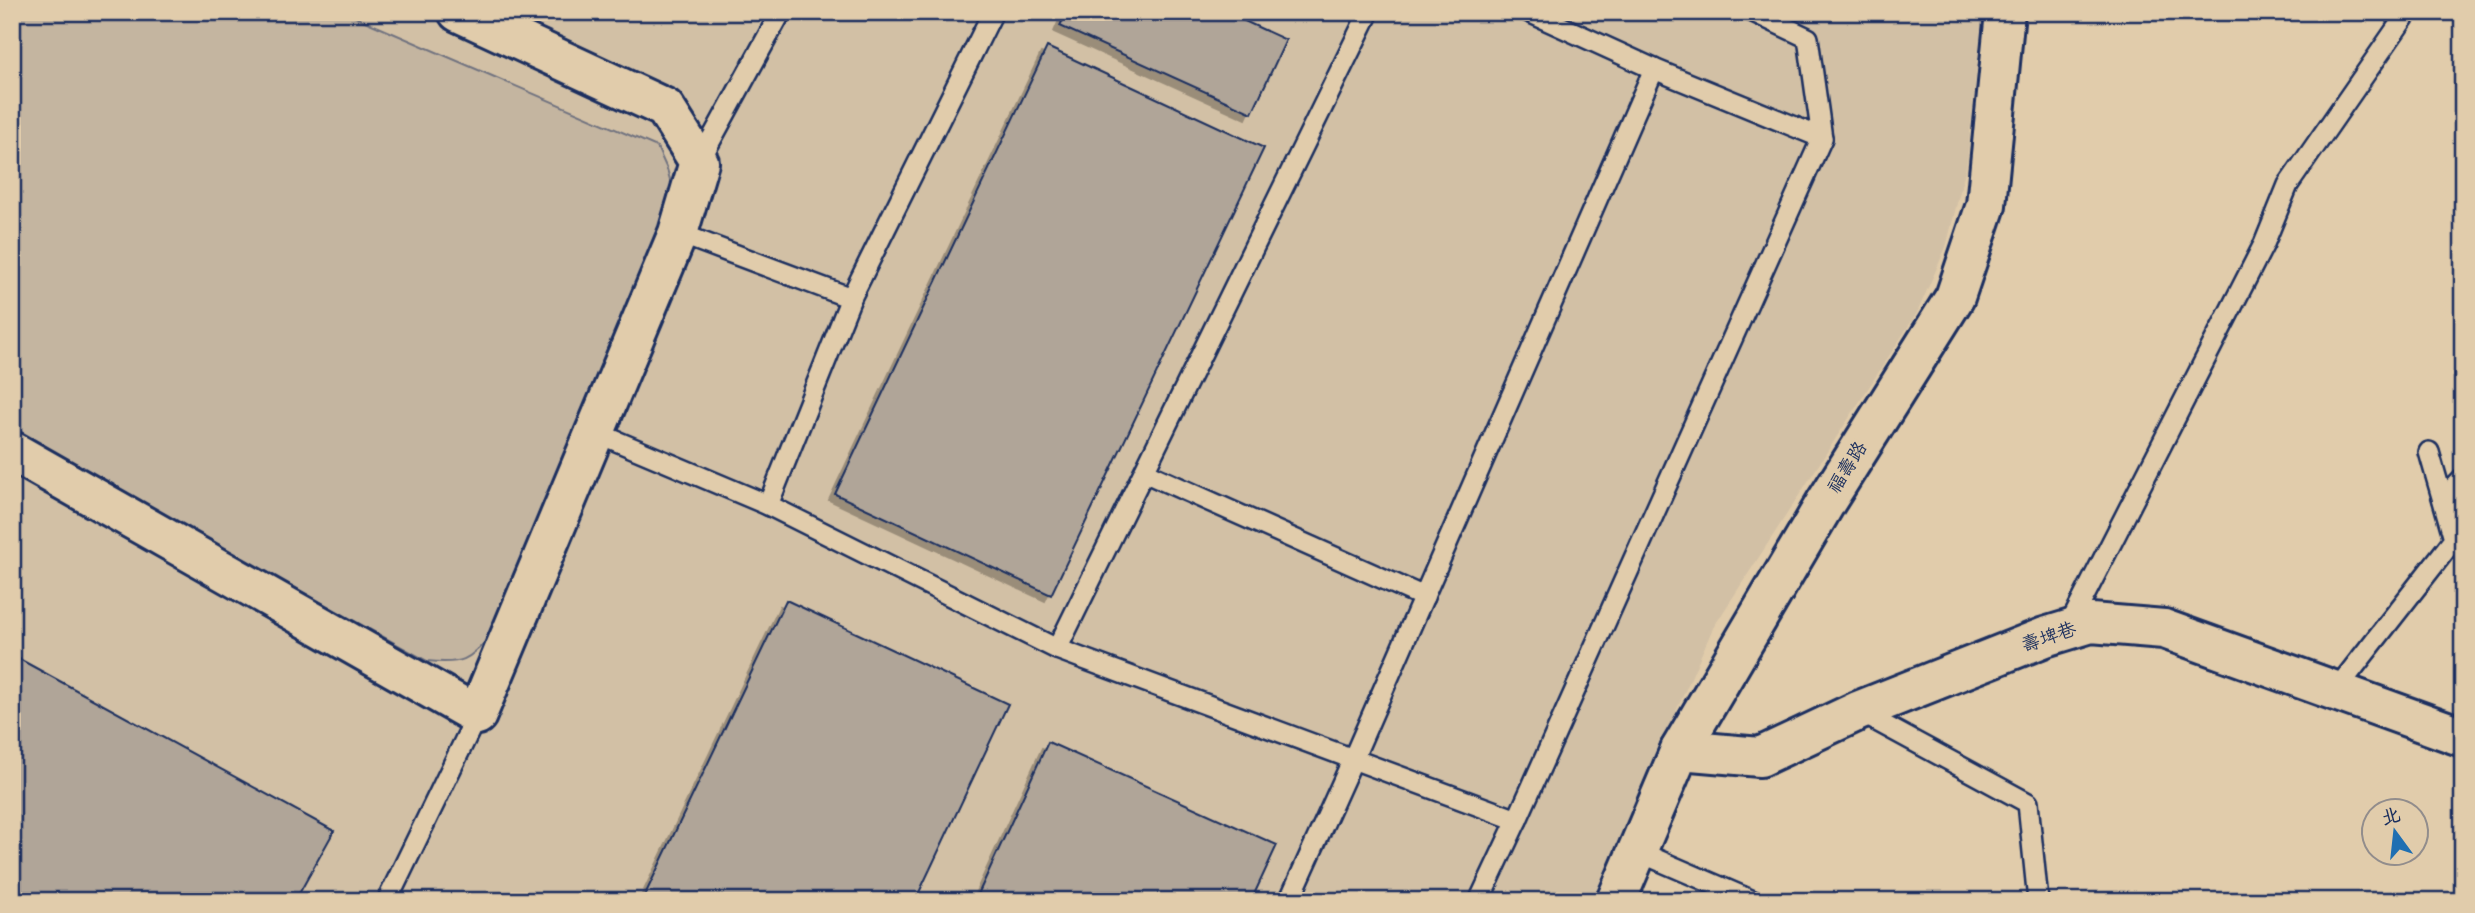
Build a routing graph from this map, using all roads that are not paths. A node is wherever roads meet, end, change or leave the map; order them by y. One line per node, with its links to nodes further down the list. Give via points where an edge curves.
1 (458, 12): 11 (street, via 665,108)
2 (781, 12): 11 (lane)
3 (993, 12): 13 (lane)
4 (1369, 12): 17 (lane)
5 (1529, 12): 9 (lane)
6 (1753, 12): 10 (lane, via 1808,38)
7 (2005, 12): 28 (street, 福壽路, via 1986,205 1955,297 1826,502)
8 (2408, 12): 22 (lane, via 2288,185 2264,244)
9 (1654, 69): 10 (lane); 21 (lane)
10 (1822, 138): 30 (lane)
11 (699, 162): 12 (street)
12 (678, 233): 13 (lane); 14 (street)
13 (851, 298): 20 (lane)
14 (595, 432): 20 (lane); 26 (street)
15 (12, 451): 26 (street)
16 (2430, 453): 19 (lane)
17 (1144, 472): 21 (lane); 23 (lane)
18 (2463, 479): 19 (lane)
19 (2443, 499): 24 (lane, via 2454,539)
20 (768, 505): 23 (lane)
21 (1424, 597): 29 (lane)
22 (2066, 631): 24 (street, 壽埤巷, via 2091,623 2164,629); 25 (street, 壽埤巷)
23 (1057, 649): 29 (lane)
24 (2336, 690): 27 (street, 壽埤巷)
25 (1858, 711): 28 (street, 壽埤巷, via 1760,757); 37 (lane, via 2028,803)
26 (477, 715): 32 (lane)
27 (2463, 737)
28 (1680, 750): 31 (street, 福壽路)
29 (1353, 759): 30 (lane); 33 (lane)
30 (1517, 820): 34 (lane)
31 (1637, 851): 35 (street, 福壽路); 36 (lane)
32 (387, 901)
33 (1289, 901)
34 (1479, 901)
35 (1616, 901)
36 (1753, 901)
37 (2038, 901)

